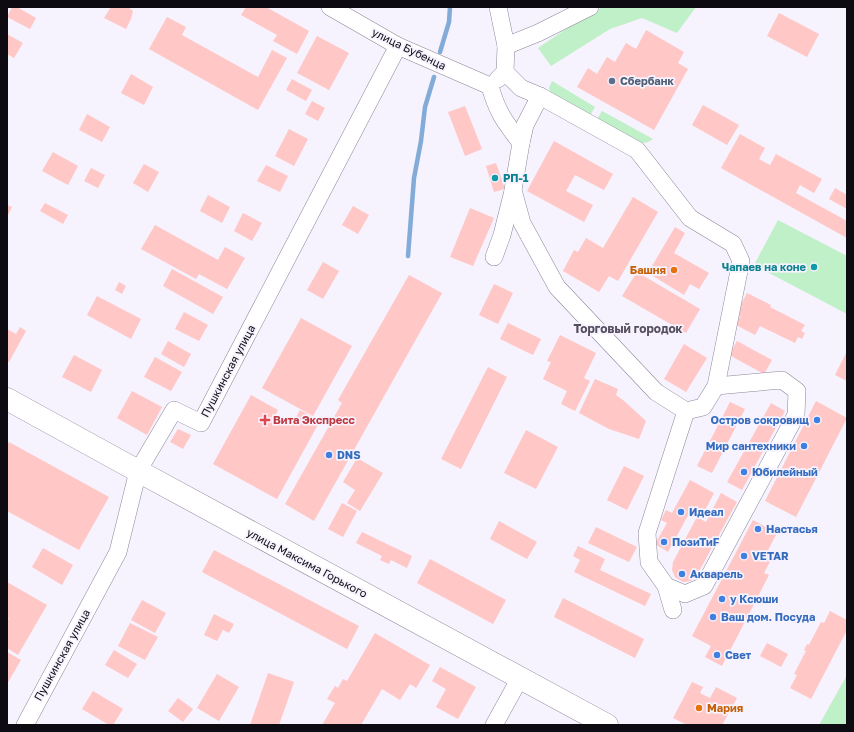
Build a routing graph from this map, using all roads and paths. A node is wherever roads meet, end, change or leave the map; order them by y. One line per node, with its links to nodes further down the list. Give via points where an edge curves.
1 (330, 7): 4 (street, улица Бубенца)
2 (498, 7): 5 (street)
3 (590, 7): 5 (street)
4 (398, 46): 7 (street, улица Бубенца); 15 (street, Пушкинская улица, via 201,423 174,410)
5 (506, 46): 6 (street)
6 (505, 72): 7 (street); 8 (street, via 521,88)
7 (490, 86): 9 (street, via 501,116)
8 (540, 96): 9 (street, via 525,125); 12 (street, via 637,150 690,218 733,244 741,261)
9 (521, 143): 10 (street)
10 (513, 190): 11 (street); 14 (street, via 522,223 557,288 656,392)
11 (494, 257)
12 (716, 386): 14 (street, via 703,406); 16 (street, via 782,380 797,391 796,415 704,586 685,594)
13 (7, 399): 15 (main road, улица Максима Горького)
14 (686, 411): 16 (street, via 647,533 649,562)
15 (138, 471): 18 (main road, улица Максима Горького); 19 (street, Пушкинская улица, via 118,552)
16 (666, 586): 17 (street)
17 (673, 610)
18 (520, 678): 20 (street); 21 (main road, улица Максима Горького)
19 (25, 725)
20 (494, 725)
21 (607, 725)

